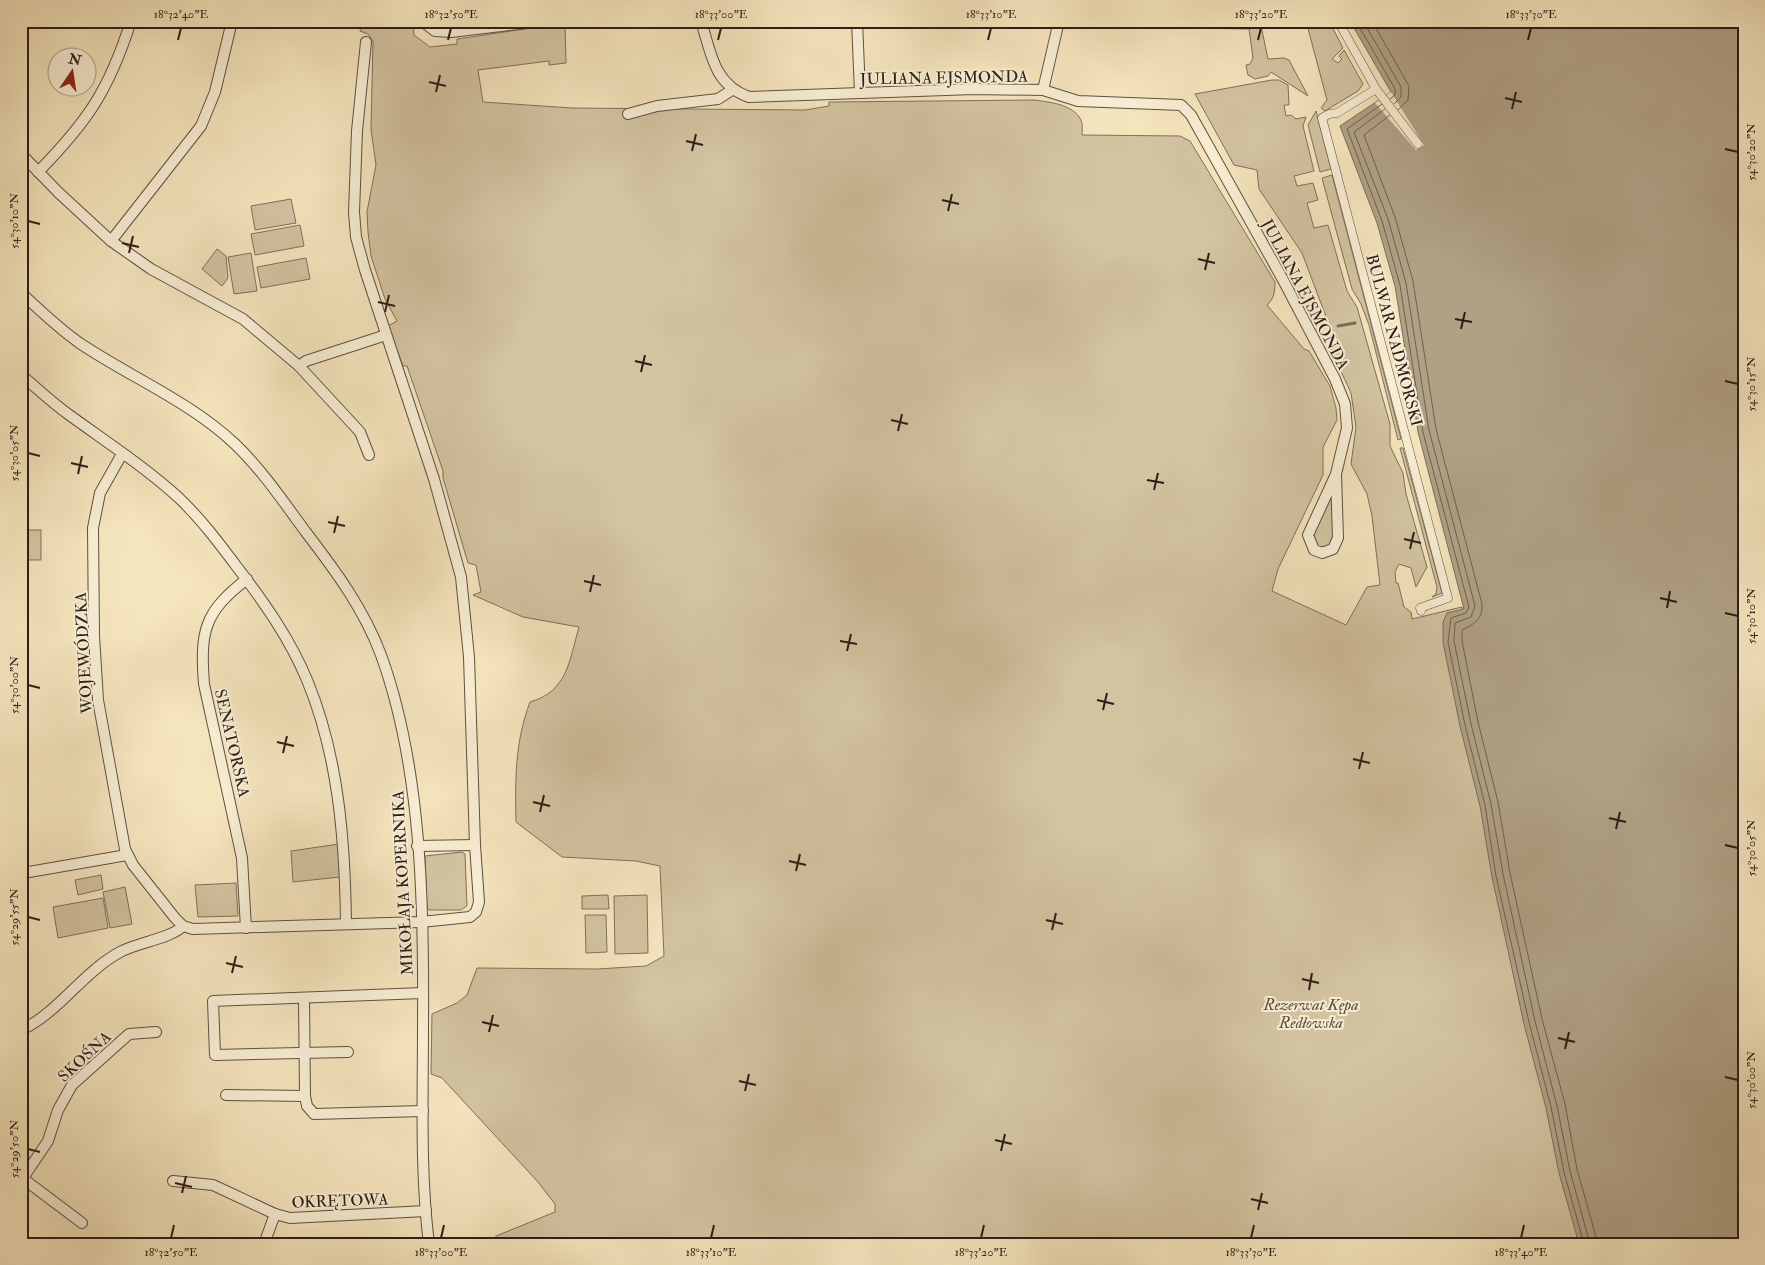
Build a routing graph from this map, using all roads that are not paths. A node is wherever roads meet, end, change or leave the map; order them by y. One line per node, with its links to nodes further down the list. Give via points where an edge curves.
1 (131, 21): 17 (street, via 101,96 78,130)
2 (232, 21): 18 (street, via 216,92 202,126)
3 (422, 21): 4 (street, via 435,31 451,32)
4 (544, 21)
5 (701, 21): 11 (street, via 716,67 723,82)
6 (857, 21): 13 (street)
7 (1059, 21): 12 (street)
8 (1338, 21): 10 (street)
9 (366, 42): 20 (street, via 357,131 354,221 365,270)
10 (1376, 89): 15 (street); 27 (street, BULWAR NADMORSKI, via 1322,118 1448,598 1420,608)
11 (732, 90): 13 (street, JULIANA EJSMONDA, via 753,97); 14 (street, via 718,99 657,106)
12 (1043, 90): 13 (street, JULIANA EJSMONDA); 25 (street, JULIANA EJSMONDA, via 1078,102 1174,104 1191,115 1282,278 1346,404 1347,428)
13 (860, 93)
14 (628, 114)
15 (1418, 144)
16 (21, 154): 17 (street)
17 (38, 172): 18 (street)
18 (111, 241): 21 (street, via 151,269 243,320)
19 (21, 293): 29 (street, MIKOŁAJA KOPERNIKA, via 71,337 189,407 236,445 261,472 337,573 367,626 388,679 409,770)
20 (386, 335): 21 (street); 28 (street, via 451,532 462,577 469,657)
21 (299, 366): 24 (street, via 360,432)
22 (21, 375): 23 (street)
23 (122, 454): 26 (street, via 160,482 200,520); 30 (street, WOJEWÓDZKA, via 108,476 94,513 94,626 98,700)
24 (370, 455)
25 (1336, 474): 25 (street, JULIANA EJSMONDA, via 1308,535 1314,550 1322,553 1333,549 1338,538)
26 (247, 580): 33 (street, via 292,650 324,728 337,794 346,868); 35 (street, SENATORSKA, via 225,598 209,618 203,664 204,684 242,858)
27 (1421, 611)
28 (475, 845): 29 (street); 32 (street, via 479,902 476,912 470,917)
29 (417, 846): 32 (street, MIKOŁAJA KOPERNIKA)
30 (127, 855): 31 (street, via 29,872); 34 (street)
31 (21, 870)
32 (421, 922): 33 (street); 36 (street, MIKOŁAJA KOPERNIKA)
33 (346, 924): 35 (street)
34 (183, 926): 35 (street, via 193,929); 38 (street, via 120,952 84,978 40,1019)
35 (246, 928)
36 (423, 993): 37 (street); 44 (street, MIKOŁAJA KOPERNIKA)
37 (304, 999): 41 (street); 41 (street, via 213,1001 215,1055)
38 (21, 1030)
39 (156, 1032): 45 (street, SKOŚNA, via 129,1034 72,1085 58,1110 48,1141)
40 (348, 1052): 41 (street)
41 (305, 1053): 43 (street)
42 (226, 1095): 43 (street)
43 (304, 1096): 44 (street, via 314,1114)
44 (423, 1112): 47 (street, MIKOŁAJA KOPERNIKA)
45 (22, 1177): 49 (street, SKOŚNA)
46 (173, 1181): 48 (street, OKRĘTOWA, via 213,1185)
47 (426, 1211): 48 (street, OKRĘTOWA, via 290,1218); 51 (street, MIKOŁAJA KOPERNIKA)
48 (275, 1214): 50 (street)
49 (82, 1223)
50 (264, 1244)
51 (430, 1244)

